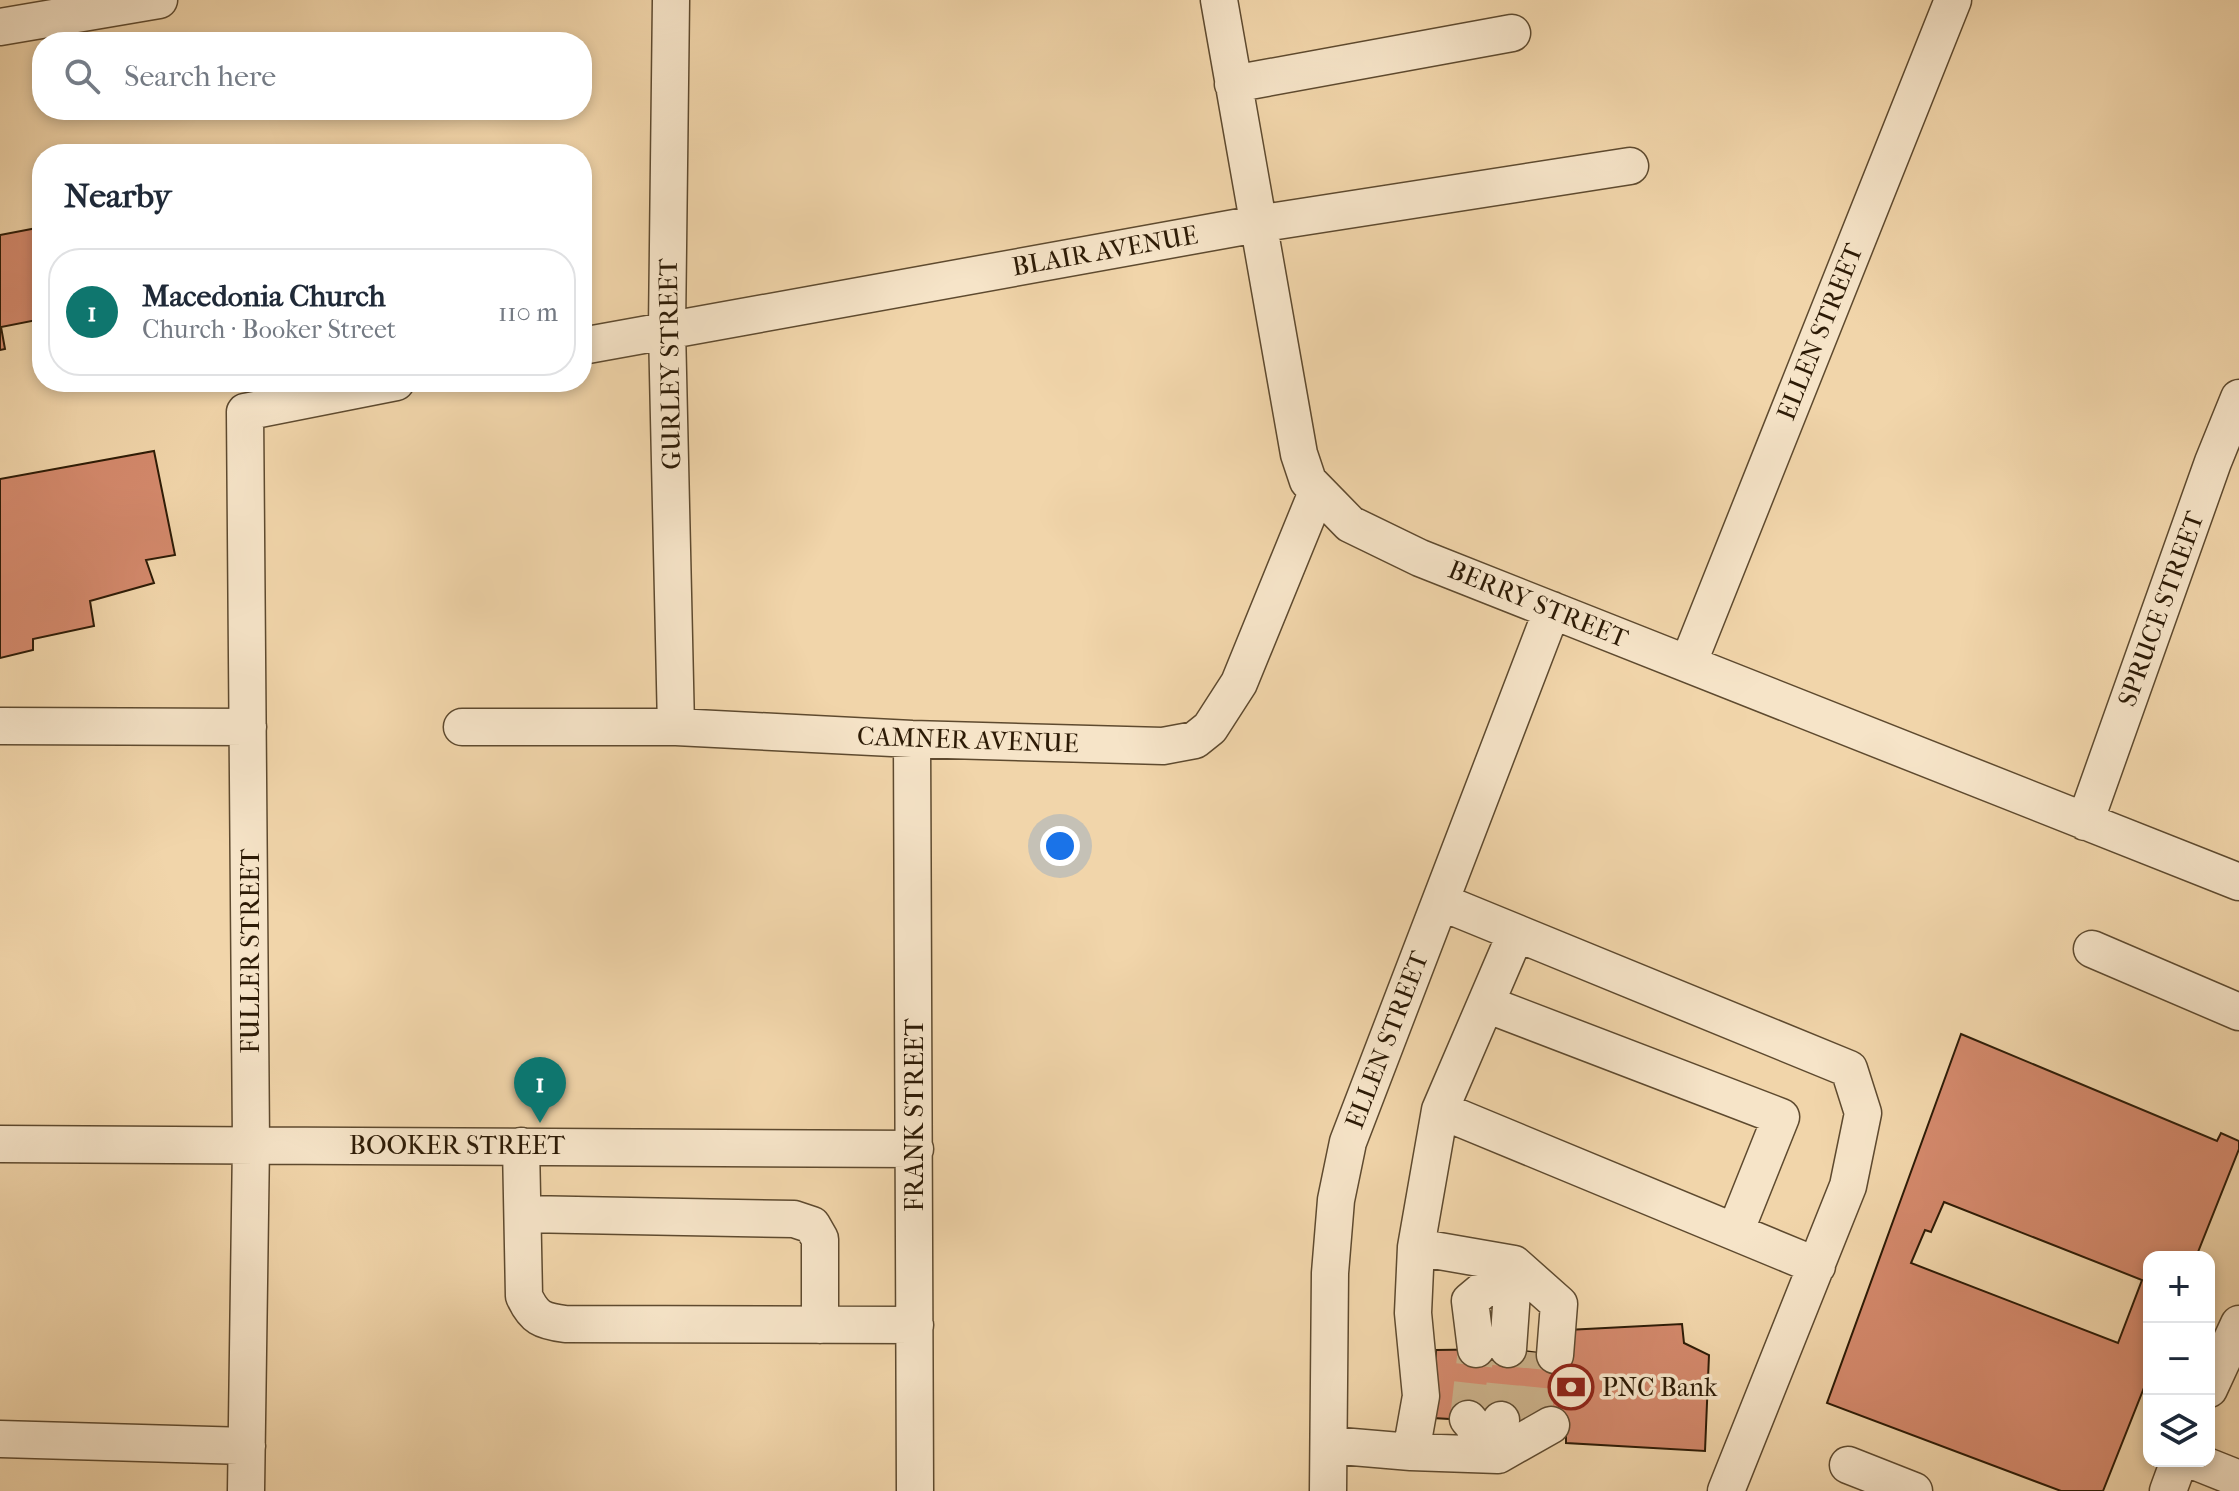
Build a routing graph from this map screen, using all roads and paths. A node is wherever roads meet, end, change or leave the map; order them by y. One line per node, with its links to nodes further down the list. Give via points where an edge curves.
1 (159, 0): 5 (street)
2 (671, 0): 10 (street, GURLEY STREET)
3 (1219, 0): 7 (street, BERRY STREET)
4 (1953, 0): 16 (street, ELLEN STREET)
5 (0, 27)
6 (1512, 33): 7 (street)
7 (1233, 84): 9 (street, BERRY STREET)
8 (1630, 166): 9 (street, BLAIR AVENUE)
9 (1257, 224): 10 (street, BLAIR AVENUE); 14 (street, BERRY STREET, via 1299,454)
10 (667, 329): 11 (street, BLAIR AVENUE); 20 (street, GURLEY STREET)
11 (592, 344)
12 (346, 392): 18 (street, FULLER STREET, via 245,412)
13 (2239, 398): 22 (street, SPRUCE STREET)
14 (1317, 492): 15 (street, BERRY STREET, via 1350,524); 21 (street, CAMNER AVENUE, via 1239,683 1210,728 1195,740 1163,746)
15 (1552, 610): 16 (street, BERRY STREET); 24 (street, ELLEN STREET)
16 (1688, 664): 22 (street, BERRY STREET)
17 (0, 726): 18 (street)
18 (248, 727): 30 (street, FULLER STREET)
19 (462, 727): 20 (street, CAMNER AVENUE)
20 (676, 727): 21 (street, CAMNER AVENUE)
21 (912, 739): 33 (street, FRANK STREET)
22 (2085, 822): 23 (street, BERRY STREET)
23 (2239, 882)
24 (1441, 902): 25 (street); 45 (street, ELLEN STREET, via 1348,1142 1336,1200)
25 (1516, 933): 27 (street); 38 (street, via 1849,1069 1863,1113 1848,1186)
26 (2092, 949): 28 (street)
27 (1486, 1004): 29 (street); 35 (street, via 1781,1117)
28 (2239, 1012)
29 (1440, 1110): 35 (street); 36 (street)
30 (251, 1143): 31 (street, BOOKER STREET); 32 (street, BOOKER STREET); 46 (street, FULLER STREET)
31 (0, 1144)
32 (521, 1146): 33 (street, BOOKER STREET); 34 (street)
33 (915, 1149): 41 (street, FRANK STREET)
34 (523, 1214): 40 (street, via 524,1296 530,1310 545,1322); 40 (street, via 794,1219 812,1225 820,1239)
35 (1735, 1232): 38 (street)
36 (1416, 1247): 37 (street); 47 (street, via 1413,1313 1421,1396)
37 (1514, 1264): 37 (street, via 1516,1351 1559,1304)
38 (1817, 1266): 55 (street)
39 (2239, 1324): 42 (street)
40 (820, 1325): 41 (street)
41 (915, 1325): 53 (street, FRANK STREET)
42 (2223, 1375)
43 (1508, 1426): 47 (street)
44 (0, 1439): 46 (street)
45 (1329, 1445): 47 (street); 54 (street, ELLEN STREET)
46 (247, 1446): 52 (street, FULLER STREET)
47 (1411, 1452)
48 (1848, 1465): 56 (street)
49 (2177, 1467): 57 (street)
50 (2209, 1467): 51 (street)
51 (2239, 1479)
52 (246, 1491)
53 (915, 1491)
54 (1328, 1491)
55 (1726, 1491)
56 (1914, 1491)
57 (2168, 1491)

